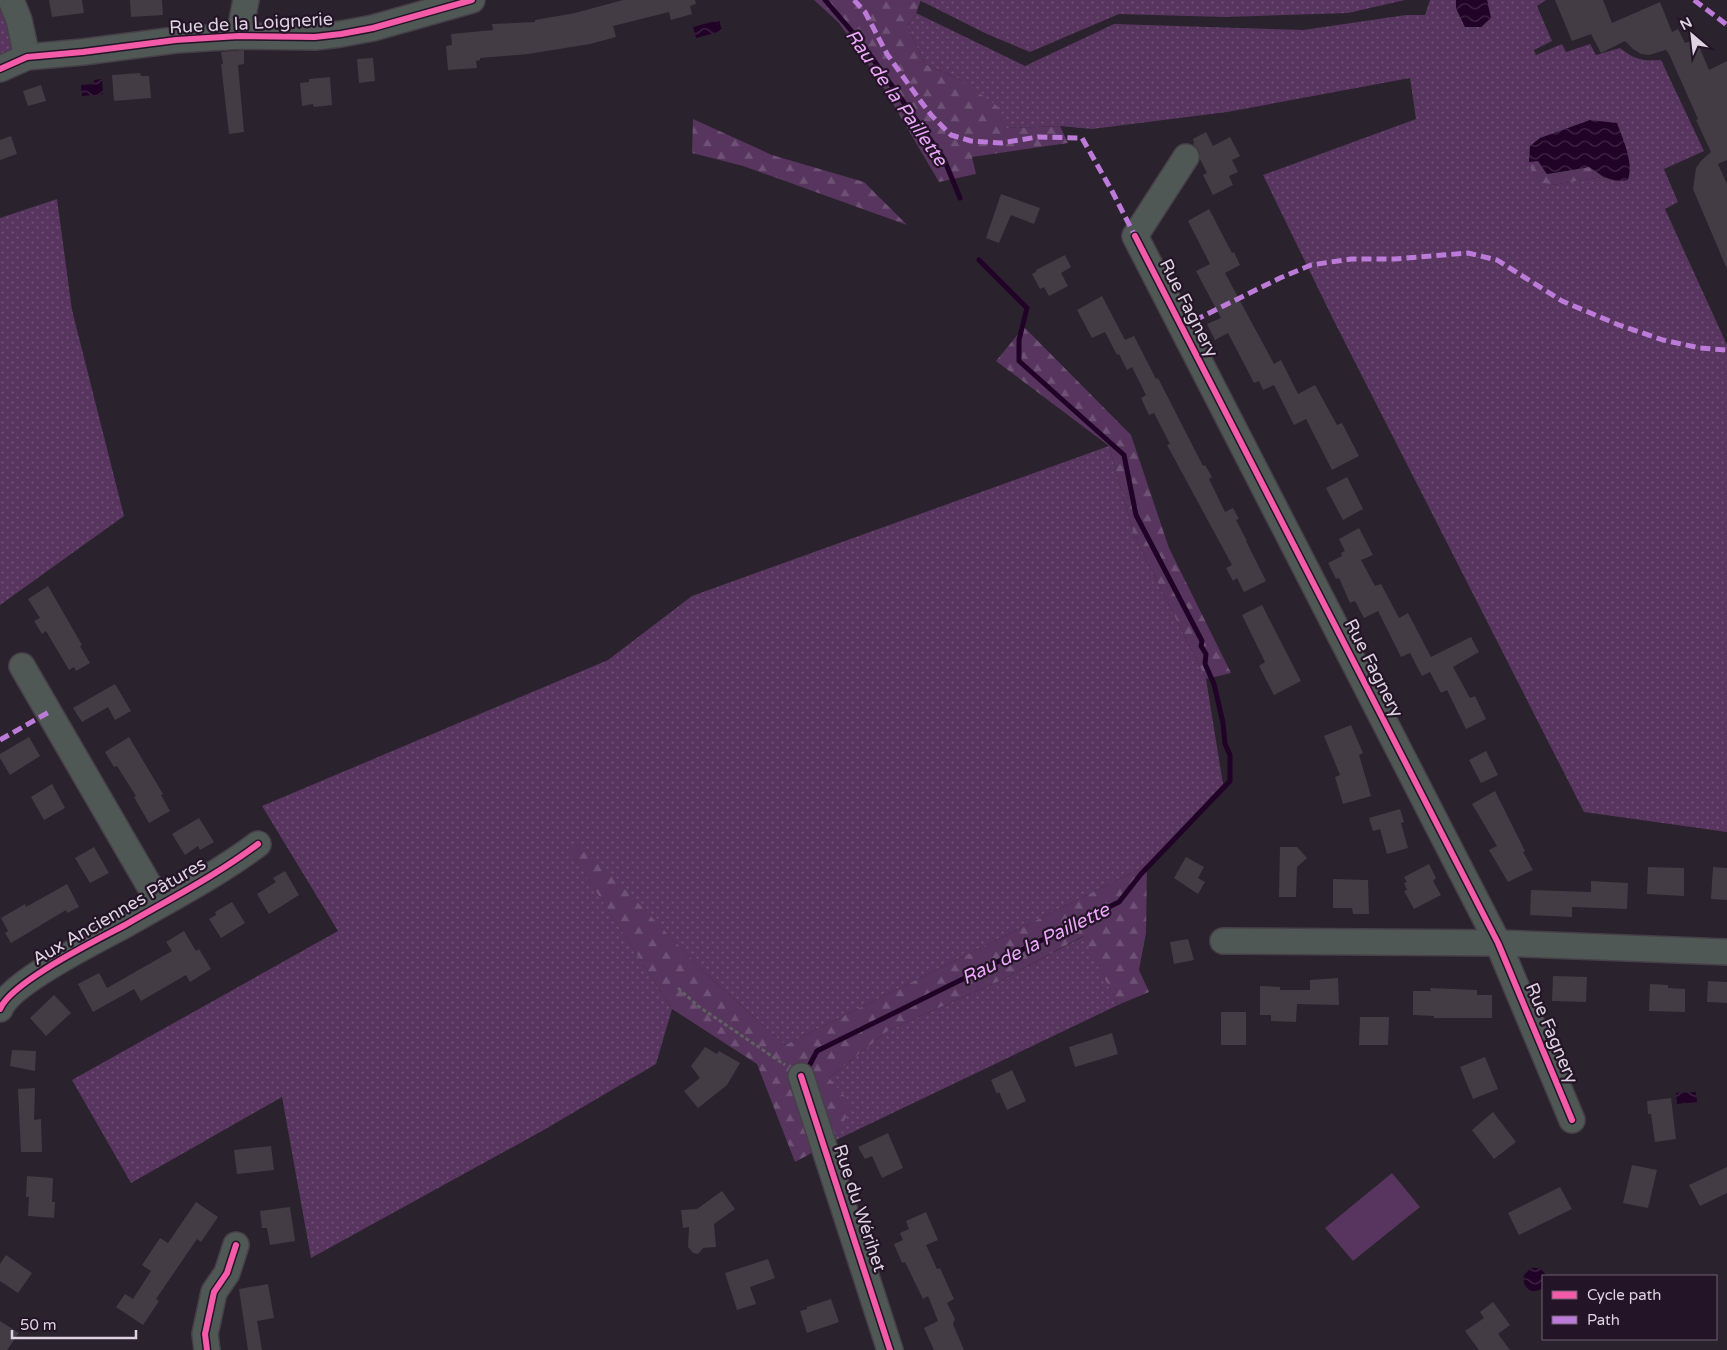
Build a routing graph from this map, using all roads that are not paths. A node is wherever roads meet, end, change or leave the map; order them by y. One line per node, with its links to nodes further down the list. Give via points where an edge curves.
1 (11, 0): 5 (street)
2 (246, 0): 4 (street, Rue de la Loignerie)
3 (472, 0): 4 (street, Rue de la Loignerie, via 341,34 316,37)
4 (240, 36): 5 (street, Rue de la Loignerie)
5 (27, 57): 6 (street, Rue de la Loignerie)
6 (0, 68)
7 (1186, 157): 12 (street, Rue Fagnery, via 1135,236)
8 (22, 666): 10 (street, Aux Anciennes Pâtures)
9 (258, 844): 10 (street, Aux Anciennes Pâtures)
10 (160, 904): 14 (street, Aux Anciennes Pâtures, via 38,973 3,1001)
11 (1223, 941): 12 (street)
12 (1498, 943): 13 (street); 16 (street, Rue Fagnery)
13 (1727, 952)
14 (0, 1009)
15 (801, 1076): 19 (street, Rue du Wérihet)
16 (1572, 1120)
17 (236, 1245): 18 (street, via 227,1273 214,1292 205,1334)
18 (207, 1350)
19 (890, 1350)

